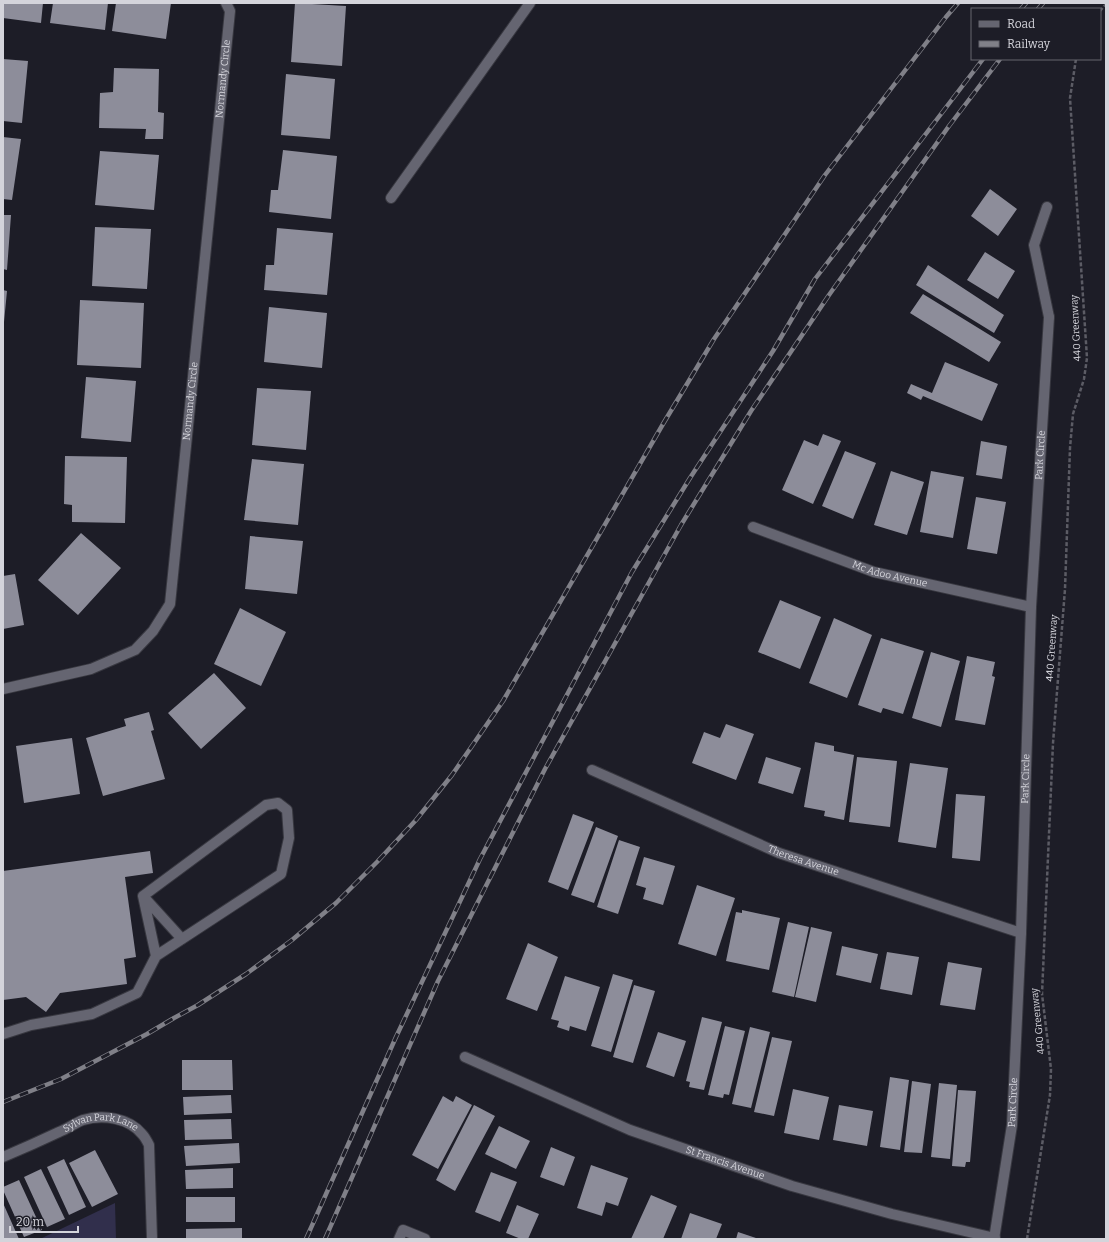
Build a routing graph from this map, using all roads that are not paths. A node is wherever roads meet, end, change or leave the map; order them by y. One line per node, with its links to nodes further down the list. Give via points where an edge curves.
1 (226, 3): 7 (street, Normandy Circle, via 230,11 170,604 153,631 135,650 91,669)
2 (530, 3): 3 (street)
3 (391, 198)
4 (1047, 207): 6 (street, Park Circle, via 1034,244 1049,317)
5 (753, 527): 6 (street, Mc Adoo Avenue, via 874,572)
6 (1031, 607): 10 (street, Park Circle)
7 (3, 689)
8 (592, 770): 10 (street, Theresa Avenue, via 779,854)
9 (143, 896): 11 (street); 11 (street, via 266,805 278,803 287,810 289,838 281,874); 12 (street)
10 (1021, 933): 19 (street, Park Circle, via 1012,1125)
11 (182, 939): 12 (street)
12 (156, 956): 13 (street, via 137,992 130,996 92,1014 31,1025)
13 (3, 1034)
14 (465, 1057): 19 (street, St Francis Avenue, via 630,1130 792,1186)
15 (3, 1157): 16 (street, Sylvan Park Lane, via 82,1120 108,1117 132,1125 149,1145)
16 (152, 1239)
17 (399, 1239): 18 (street, via 403,1230)
18 (425, 1239)
19 (995, 1239)

